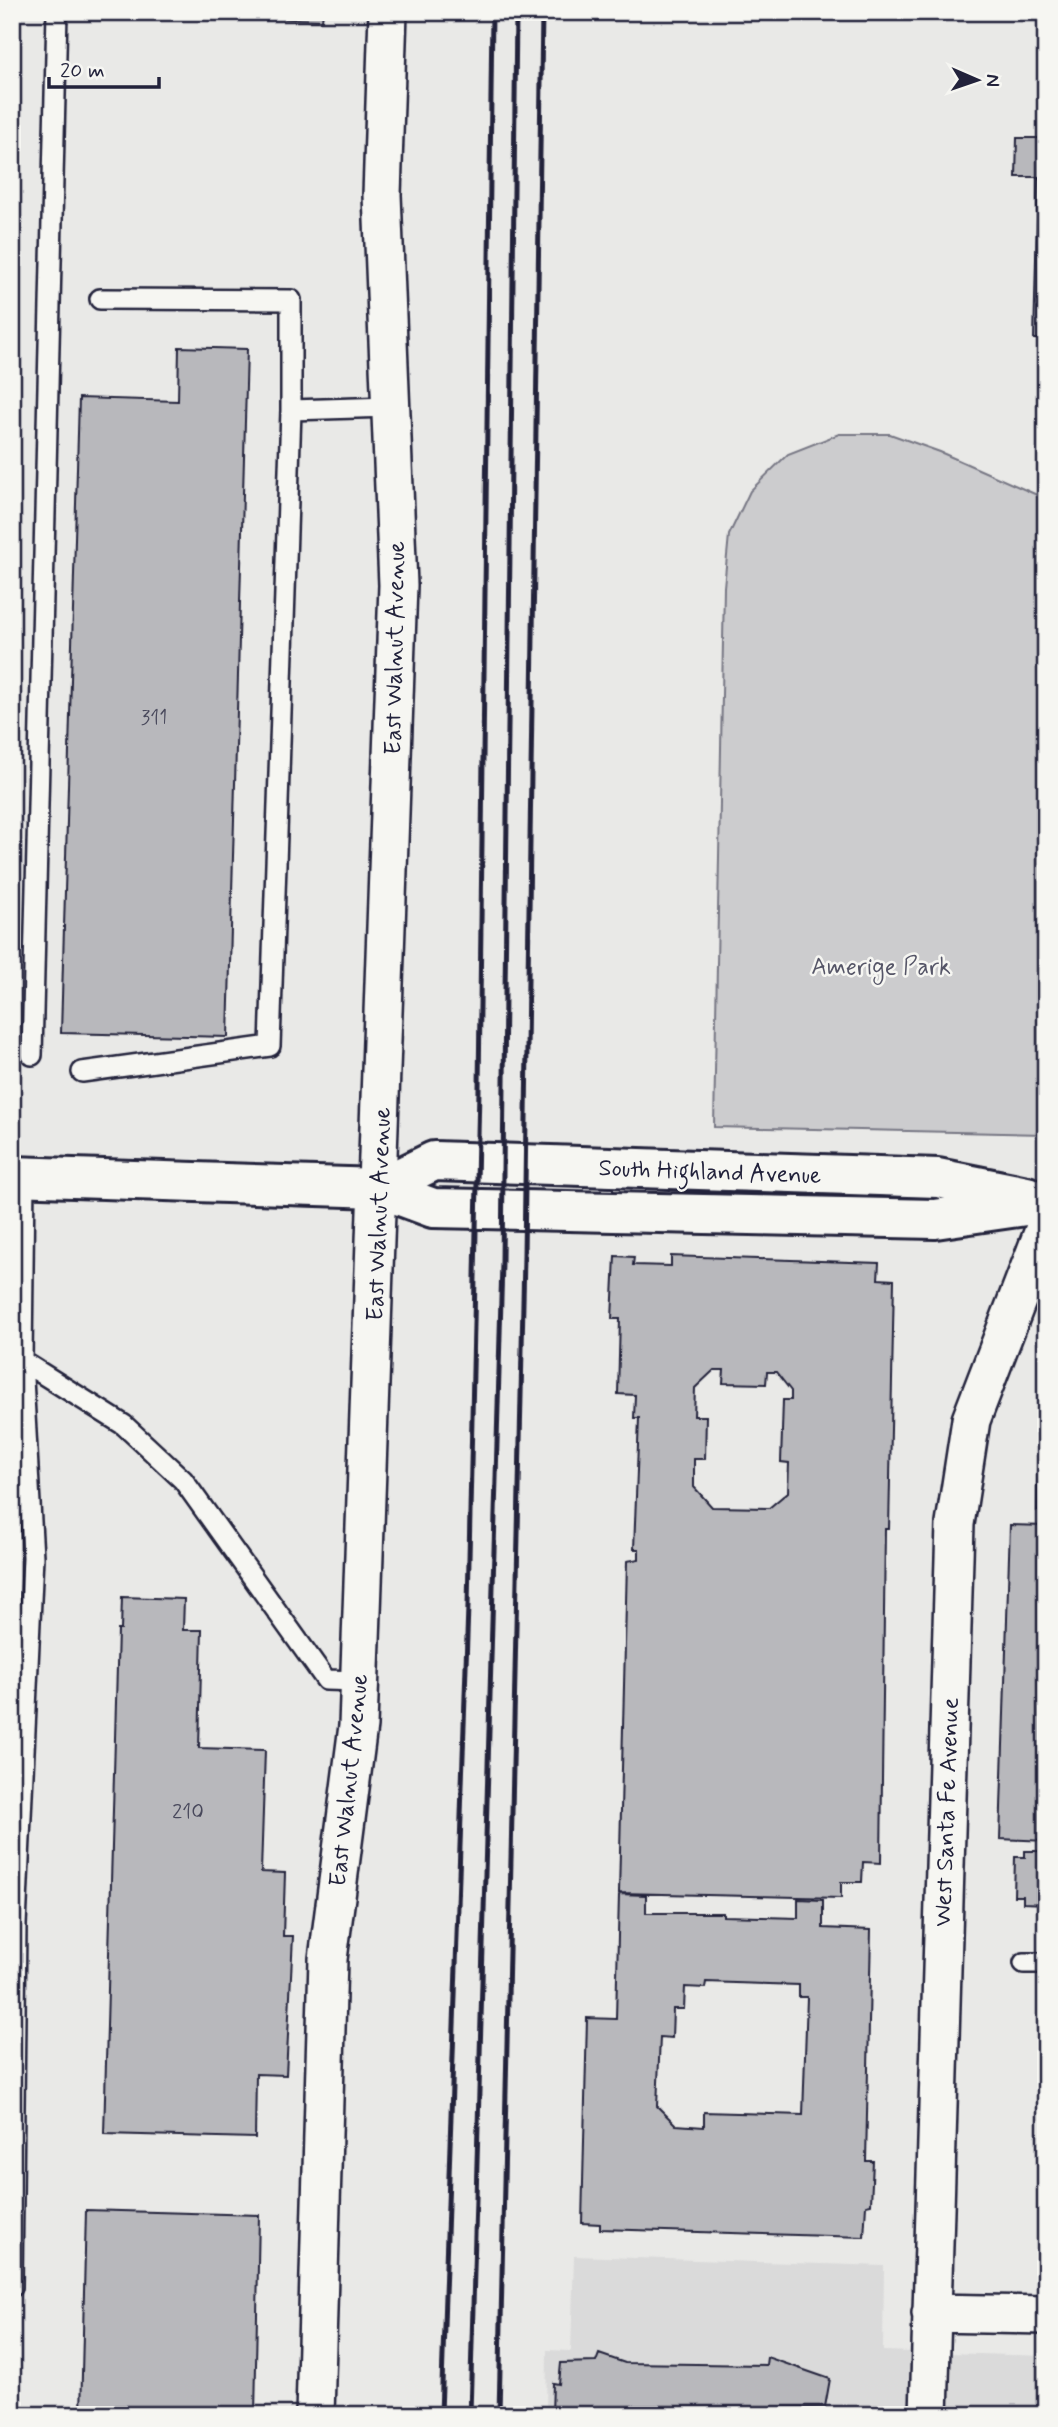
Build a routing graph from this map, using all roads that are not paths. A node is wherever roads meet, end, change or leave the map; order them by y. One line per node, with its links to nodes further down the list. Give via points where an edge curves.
1 (57, 12): 6 (lane)
2 (387, 12): 4 (street, East Walnut Avenue, via 382,195)
3 (100, 299): 5 (lane, via 291,300)
4 (390, 407): 5 (lane); 9 (street, East Walnut Avenue, via 398,585)
5 (291, 410): 7 (lane, via 270,1046)
6 (32, 1055)
7 (82, 1072)
8 (18, 1176): 9 (street, South Highland Avenue); 12 (lane)
9 (379, 1188): 10 (street, South Highland Avenue, via 433,1208 935,1219); 13 (street, East Walnut Avenue)
10 (1046, 1202)
11 (1046, 1225): 18 (street, West Santa Fe Avenue, via 971,1420 955,1524)
12 (22, 1361): 13 (lane, via 124,1425 183,1480 326,1680); 14 (lane, via 33,1557)
13 (359, 1681): 20 (street, East Walnut Avenue, via 358,1726 328,1959)
14 (14, 1925): 17 (lane)
15 (1024, 1963): 16 (lane)
16 (1046, 1963)
17 (12, 2287)
18 (932, 2313): 19 (street); 21 (street, West Santa Fe Avenue)
19 (1046, 2315)
20 (314, 2415)
21 (929, 2415)

